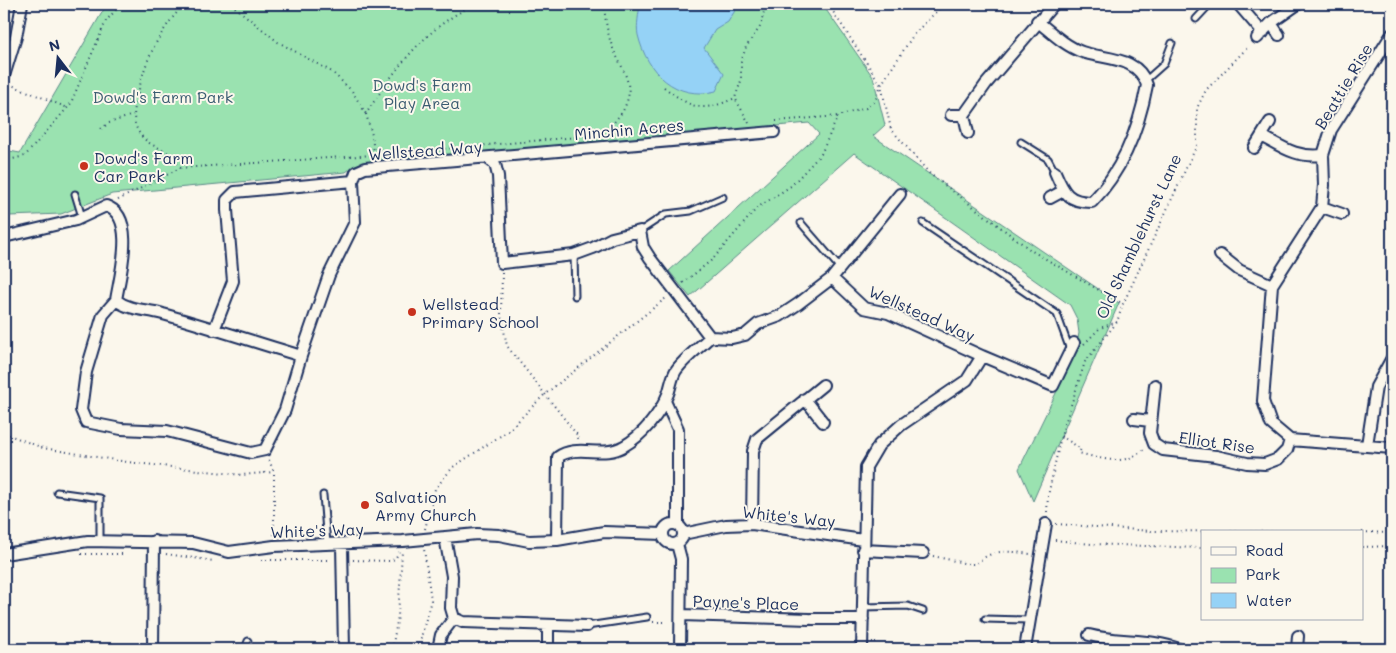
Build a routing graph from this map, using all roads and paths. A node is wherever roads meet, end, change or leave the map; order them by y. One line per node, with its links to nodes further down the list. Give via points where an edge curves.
1 (22, 4): 21 (street, via 16,37)
2 (121, 4): 27 (path, via 106,21)
3 (184, 4): 29 (path, via 152,48 144,66)
4 (231, 4): 28 (path, via 278,42 332,72 352,91)
5 (476, 4): 28 (path, via 423,38 392,73)
6 (604, 4): 36 (path, via 606,26 612,46 624,67 628,89 627,103 612,122)
7 (766, 4): 26 (path, via 760,27 746,47 741,62 741,81)
8 (828, 4): 24 (path)
9 (944, 4): 24 (path, via 914,34)
10 (1054, 4): 15 (street)
11 (1210, 4): 14 (lane)
12 (1238, 4): 19 (street)
13 (1298, 4): 16 (street)
14 (1196, 19)
15 (1037, 21): 23 (street, via 1082,52 1116,58 1138,70); 31 (street)
16 (1271, 23): 18 (street); 19 (street)
17 (1392, 34): 41 (street, Beattie Rise, via 1331,130)
18 (1279, 35)
19 (1260, 36): 70 (path, Old Shamblehurst Lane, via 1206,90 1197,108 1197,145)
20 (1172, 43): 23 (lane, via 1164,64)
21 (6, 54): 22 (street)
22 (5, 79): 27 (path)
23 (1146, 80): 48 (street, via 1144,104 1131,144 1100,194 1092,202 1076,202)
24 (881, 85): 67 (path, via 874,102 866,108 838,116 822,154 791,186 757,208 713,259); 70 (path, via 891,129 930,174 1032,251)
25 (664, 86): 26 (path, via 696,107 714,108)
26 (735, 98): 33 (path)
27 (68, 108): 43 (path, via 25,156)
28 (366, 114): 45 (path, via 372,134)
29 (134, 115): 34 (path, via 115,120); 44 (path, via 134,125 141,136 150,145 172,156)
30 (951, 115): 31 (street)
31 (964, 116): 37 (street)
32 (1270, 122): 38 (street)
33 (749, 123)
34 (101, 129)
35 (774, 132): 42 (street, Minchin Acres)
36 (608, 133)
37 (968, 134)
38 (1262, 136): 40 (street); 41 (street, Beattie Rise, via 1306,157)
39 (1021, 142): 46 (lane, via 1048,159)
40 (1254, 148)
41 (1323, 155): 53 (street, Beattie Rise)
42 (486, 158): 45 (street, Wellstead Way); 63 (street, Wellstead Way, via 495,164 498,176)
43 (4, 161)
44 (180, 168)
45 (375, 168): 47 (street, Wellstead Way, via 356,172)
46 (1055, 172): 48 (street)
47 (353, 181): 72 (street, via 235,192 227,200 233,281); 75 (street, Wellstead Way, via 355,222 329,275)
48 (1063, 191): 52 (street)
49 (75, 194): 55 (lane)
50 (900, 194): 64 (street)
51 (723, 197): 58 (lane, via 691,211 666,214)
52 (1050, 198)
53 (1322, 207): 54 (street); 60 (street, Beattie Rise)
54 (1342, 214)
55 (82, 217): 59 (street); 69 (street, via 106,206 119,216 124,244)
56 (801, 223): 64 (lane)
57 (924, 224): 74 (lane, via 1057,314)
58 (640, 231): 61 (street, via 612,238); 67 (street, via 643,247)
59 (4, 237)
60 (1297, 247): 66 (street, Elliot Rise)
61 (574, 255): 63 (street); 68 (lane)
62 (1220, 255): 66 (street, via 1238,274)
63 (502, 263): 80 (path, via 500,315 507,346)
64 (840, 268): 65 (street)
65 (832, 278): 73 (street, via 780,316 758,324 745,334 732,338); 76 (street, Wellstead Way, via 864,308 888,313)
66 (1272, 285): 89 (street, Elliot Rise, via 1263,402 1271,424)
67 (675, 290): 73 (street); 80 (path)
68 (575, 296)
69 (116, 300): 72 (street, via 131,308 161,313); 92 (street, via 103,315 86,372 81,410 86,422 121,430 167,431 251,453)
70 (1123, 304): 71 (path, Old Shamblehurst Lane)
71 (1117, 322): 74 (path, via 1100,328 1078,350); 87 (path, Old Shamblehurst Lane, via 1085,362)
72 (214, 330): 75 (street)
73 (710, 337): 82 (street, via 676,370)
74 (1072, 347): 76 (street, via 1053,386)
75 (301, 356): 92 (street, Wellstead Way, via 285,410)
76 (982, 356): 113 (street, Wellstead Way, via 967,380 901,425 879,444 870,457 866,467)
77 (1392, 358): 90 (street, via 1376,387)
78 (822, 385): 81 (street)
79 (1155, 385): 84 (street)
80 (544, 395): 105 (path, via 508,431 453,467 435,489)
81 (805, 399): 85 (street); 96 (street, via 757,439)
82 (665, 401): 98 (street, via 678,429); 106 (street, via 643,430 623,447 605,453 573,451 558,457)
83 (1134, 419): 84 (street)
84 (1150, 421): 88 (street)
85 (823, 422)
86 (4, 433): 93 (path, via 43,448 127,462 242,475)
87 (1062, 436): 88 (path, via 1081,448 1079,453 1119,461 1135,457); 97 (path, Old Shamblehurst Lane, via 1048,496)
88 (1153, 440): 89 (street, Elliot Rise, via 1163,450 1265,464 1278,459 1287,450)
89 (1290, 440): 90 (street)
90 (1367, 446): 91 (street)
91 (1392, 448)
92 (265, 450): 93 (path)
93 (274, 472): 114 (path)
94 (57, 492): 107 (lane, via 100,498)
95 (323, 495): 112 (lane)
96 (752, 524): 98 (street, White's Way); 113 (street, White's Way)
97 (1046, 524): 99 (path); 104 (street)
98 (680, 530): 102 (street, White's Way, via 667,526); 111 (street)
99 (1201, 531)
100 (1364, 532): 101 (path)
101 (1392, 533)
102 (663, 534): 106 (street, White's Way, via 604,532); 111 (street, via 668,543)
103 (445, 537): 105 (street, White's Way); 106 (street, White's Way, via 477,534); 124 (street, via 452,576 451,608)
104 (1043, 538): 117 (path, via 1091,544); 120 (street)
105 (423, 539): 109 (street, White's Way); 138 (path, via 431,600)
106 (557, 540)
107 (100, 541): 108 (street, White's Way); 119 (street, White's Way, via 42,546)
108 (154, 541): 114 (street, White's Way, via 193,543 229,552); 134 (street)
109 (403, 542): 110 (street, White's Way); 137 (path, via 398,616)
110 (342, 544): 112 (street, White's Way); 136 (street)
111 (677, 544): 125 (street, via 681,559)
112 (327, 545): 114 (street, White's Way)
113 (863, 545): 118 (street, White's Way); 121 (street, Wellstead Way)
114 (274, 546)
115 (1392, 546): 116 (path)
116 (1364, 547)
117 (1201, 548)
118 (923, 553): 120 (path, via 968,564 976,564 984,556 997,551)
119 (4, 554)
120 (1040, 555): 128 (street)
121 (863, 607): 122 (lane, via 908,606); 126 (street, Wellstead Way)
122 (923, 612)
123 (647, 617): 125 (path, via 653,622); 130 (lane)
124 (454, 618): 129 (street, via 463,622); 139 (street, via 441,635)
125 (681, 618): 126 (street, Payne's Place); 141 (street)
126 (863, 619): 142 (street, Wellstead Way)
127 (985, 619): 128 (lane)
128 (1029, 620): 143 (street)
129 (548, 625): 130 (street); 140 (street)
130 (587, 626)
131 (1089, 634): 144 (street, via 1110,640 1145,640)
132 (1298, 636): 145 (street)
133 (248, 641): 135 (lane)
134 (153, 649)
135 (245, 649)
136 (344, 649)
137 (392, 649)
138 (418, 649)
139 (438, 649)
140 (548, 649)
141 (680, 649)
142 (862, 649)
143 (1025, 649)
144 (1179, 649)
145 (1297, 649)

